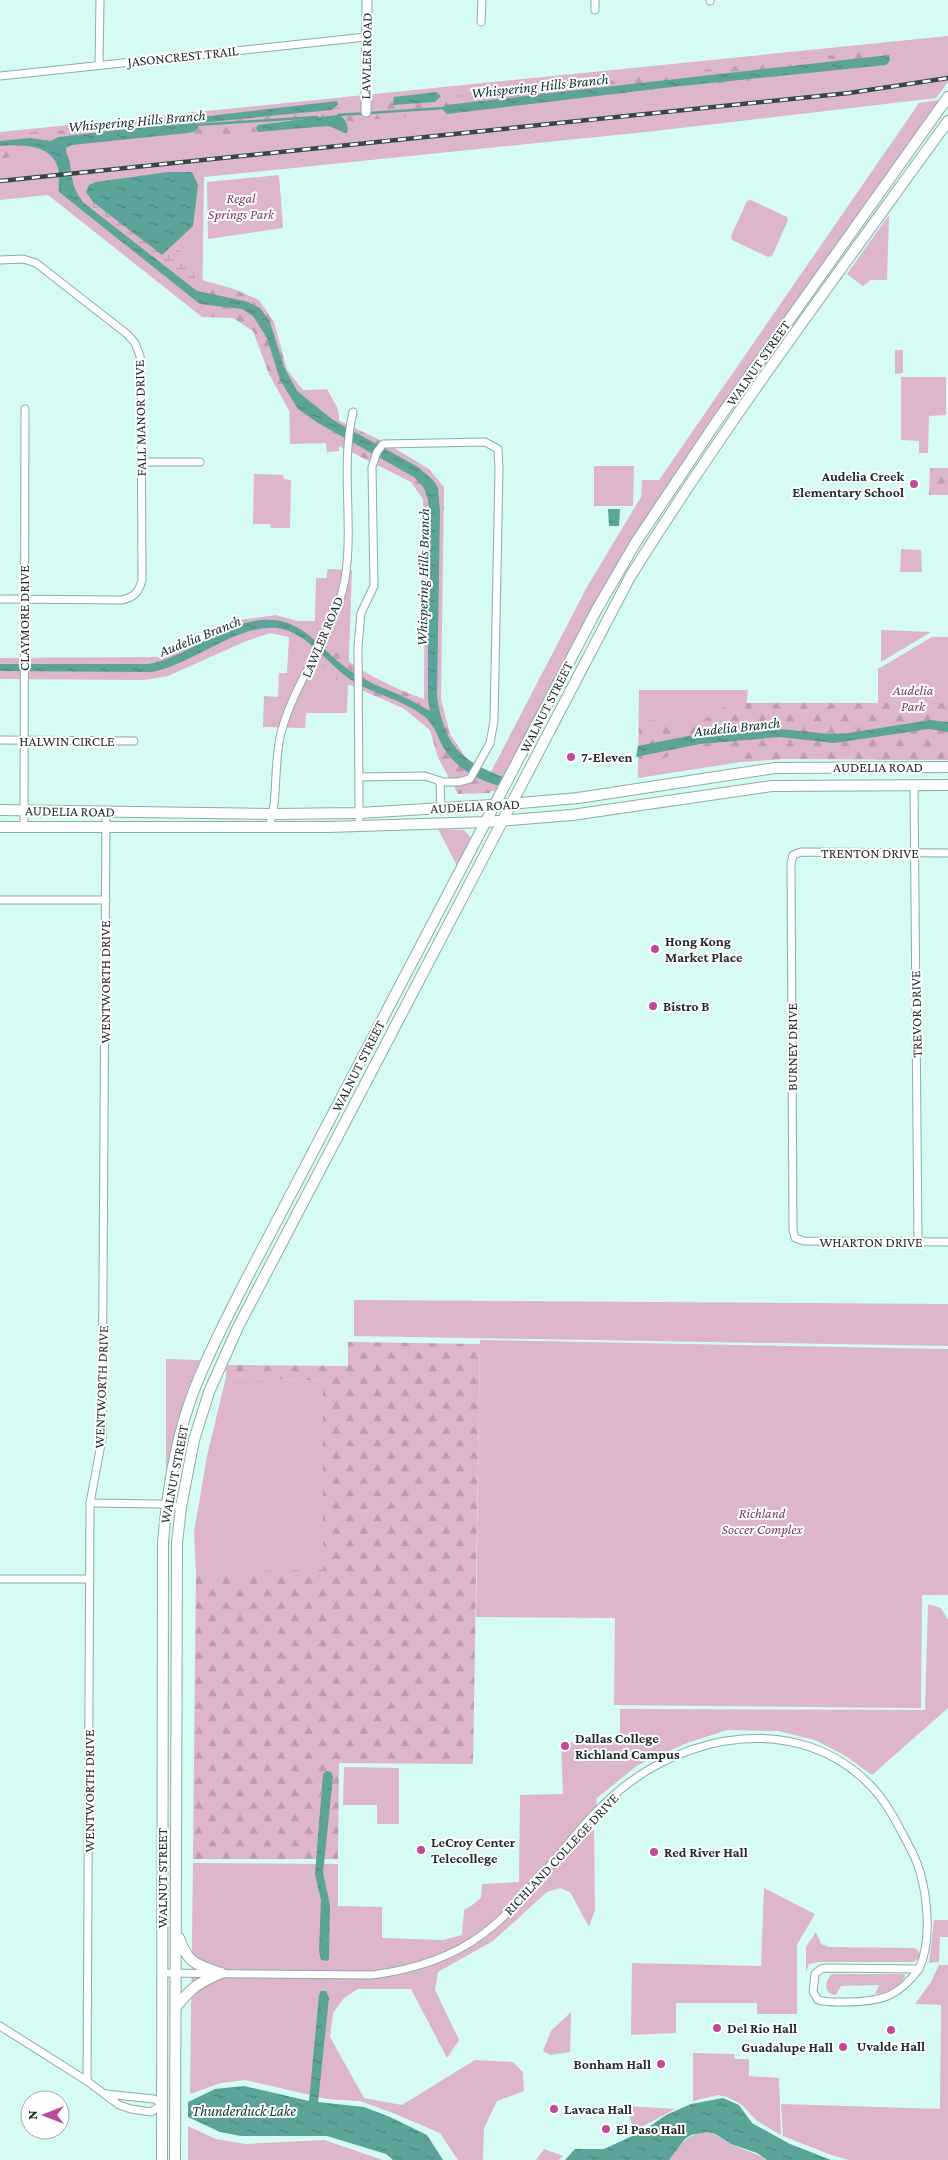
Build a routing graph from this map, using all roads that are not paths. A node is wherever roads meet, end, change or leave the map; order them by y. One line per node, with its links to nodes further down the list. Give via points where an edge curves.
1 (100, 0): 8 (street)
2 (367, 0): 7 (street, LAWLER ROAD)
3 (482, 0): 6 (street)
4 (595, 0): 5 (street)
5 (595, 10)
6 (482, 22)
7 (366, 37): 8 (street, JASONCREST TRAIL); 11 (street, LAWLER ROAD)
8 (99, 65): 9 (street, JASONCREST TRAIL)
9 (0, 76)
10 (948, 97): 14 (main road, WALNUT STREET)
11 (366, 112)
12 (948, 121): 15 (main road, WALNUT STREET)
13 (0, 260): 18 (street, FALL MANOR DRIVE, via 23,259 36,263 127,334 135,344 140,356)
14 (825, 268): 15 (main road); 34 (main road, WALNUT STREET, via 717,420 636,542 592,618)
15 (837, 276): 33 (main road, WALNUT STREET, via 680,499 630,577)
16 (25, 409): 21 (street, CLAYMORE DRIVE)
17 (353, 412): 40 (street, LAWLER ROAD, via 348,441 347,561 337,607 281,732)
18 (142, 462): 19 (street); 21 (street, FALL MANOR DRIVE, via 142,580 134,596 121,600)
19 (200, 462)
20 (0, 598): 21 (street)
21 (24, 599): 23 (street, CLAYMORE DRIVE)
22 (0, 740): 23 (street, HALWIN CIRCLE)
23 (24, 741): 24 (street, HALWIN CIRCLE); 37 (street, CLAYMORE DRIVE)
24 (134, 741)
25 (914, 767): 26 (main road, AUDELIA ROAD); 28 (main road, AUDELIA ROAD, via 775,768); 30 (main road)
26 (948, 767)
27 (358, 775): 29 (street, via 425,776); 29 (street, via 361,613 374,586 373,465 377,452 383,444 485,442 498,449 499,469 494,721 490,744 470,779); 39 (street)
28 (716, 777): 32 (main road); 33 (main road, AUDELIA ROAD, via 578,798)
29 (440, 781): 35 (street)
30 (914, 785): 31 (main road, AUDELIA ROAD); 32 (main road, AUDELIA ROAD, via 772,786); 48 (street, TREVOR DRIVE)
31 (948, 785)
32 (718, 793): 41 (main road, AUDELIA ROAD, via 572,815)
33 (509, 804): 34 (main road, AUDELIA ROAD); 41 (main road, WALNUT STREET)
34 (495, 805): 35 (main road, AUDELIA ROAD); 42 (main road, WALNUT STREET)
35 (441, 808): 39 (main road, AUDELIA ROAD)
36 (0, 810): 37 (main road, AUDELIA ROAD)
37 (24, 811): 38 (main road, AUDELIA ROAD); 44 (street, CLAYMORE DRIVE)
38 (106, 812): 40 (main road, AUDELIA ROAD); 45 (street, WENTWORTH DRIVE)
39 (359, 813): 40 (main road, AUDELIA ROAD); 47 (street)
40 (273, 814): 46 (street, LAWLER ROAD)
41 (501, 821): 42 (main road, AUDELIA ROAD); 54 (main road, WALNUT STREET)
42 (486, 822): 47 (main road, AUDELIA ROAD); 53 (main road, WALNUT STREET)
43 (0, 827): 44 (main road, AUDELIA ROAD)
44 (24, 827): 45 (main road, AUDELIA ROAD)
45 (106, 827): 46 (main road, AUDELIA ROAD); 52 (street, WENTWORTH DRIVE)
46 (269, 827): 47 (main road, AUDELIA ROAD)
47 (359, 827)
48 (915, 853): 49 (street, TRENTON DRIVE); 50 (street, TRENTON DRIVE, via 801,852); 58 (street, TREVOR DRIVE)
49 (948, 853)
50 (793, 855): 57 (street, BURNEY DRIVE, via 791,953)
51 (0, 900): 52 (street)
52 (106, 900): 62 (street, WENTWORTH DRIVE, via 102,1439)
53 (370, 1044): 54 (main road); 55 (main road, WALNUT STREET)
54 (383, 1051): 56 (main road, WALNUT STREET)
55 (306, 1166): 56 (main road); 60 (main road, WALNUT STREET)
56 (318, 1173): 61 (main road, WALNUT STREET)
57 (795, 1238): 58 (street, WHARTON DRIVE, via 804,1241)
58 (918, 1242): 59 (street, WHARTON DRIVE)
59 (948, 1242)
60 (247, 1278): 61 (main road, via 246,1297 234,1323); 63 (main road, WALNUT STREET, via 193,1393 175,1454)
61 (238, 1327): 64 (main road, WALNUT STREET, via 209,1392 189,1457)
62 (90, 1503): 63 (street); 66 (street, WENTWORTH DRIVE)
63 (166, 1504): 64 (street); 69 (main road, WALNUT STREET, via 162,1553)
64 (181, 1507): 67 (main road, WALNUT STREET, via 177,1543)
65 (0, 1579): 66 (street)
66 (90, 1579): 74 (street, WENTWORTH DRIVE)
67 (176, 1932): 70 (main road, WALNUT STREET); 71 (main road, via 190,1960)
68 (919, 1969): 68 (street, RICHLAND COLLEGE DRIVE, via 821,1969 815,1974 813,1992 818,2000 827,2002 876,2000 899,1991); 71 (street, RICHLAND COLLEGE DRIVE, via 927,1931 920,1874 898,1825 879,1796 860,1776 819,1751 787,1741 756,1737 704,1746 668,1760 628,1784 600,1809 503,1917 450,1953 424,1964 372,1975)
69 (162, 1973): 70 (street, RICHLAND COLLEGE DRIVE); 76 (main road, WALNUT STREET)
70 (176, 1973): 71 (street, RICHLAND COLLEGE DRIVE); 72 (main road, WALNUT STREET)
71 (221, 1973): 72 (main road, via 189,1989)
72 (176, 2007): 77 (main road, WALNUT STREET)
73 (0, 2026): 74 (street)
74 (87, 2081): 75 (street)
75 (106, 2094): 76 (street, via 154,2099); 76 (street, via 119,2105 137,2110 151,2112)
76 (163, 2104): 77 (main road); 78 (main road, WALNUT STREET)
77 (175, 2104): 79 (main road, WALNUT STREET)
78 (162, 2160)
79 (175, 2160)

